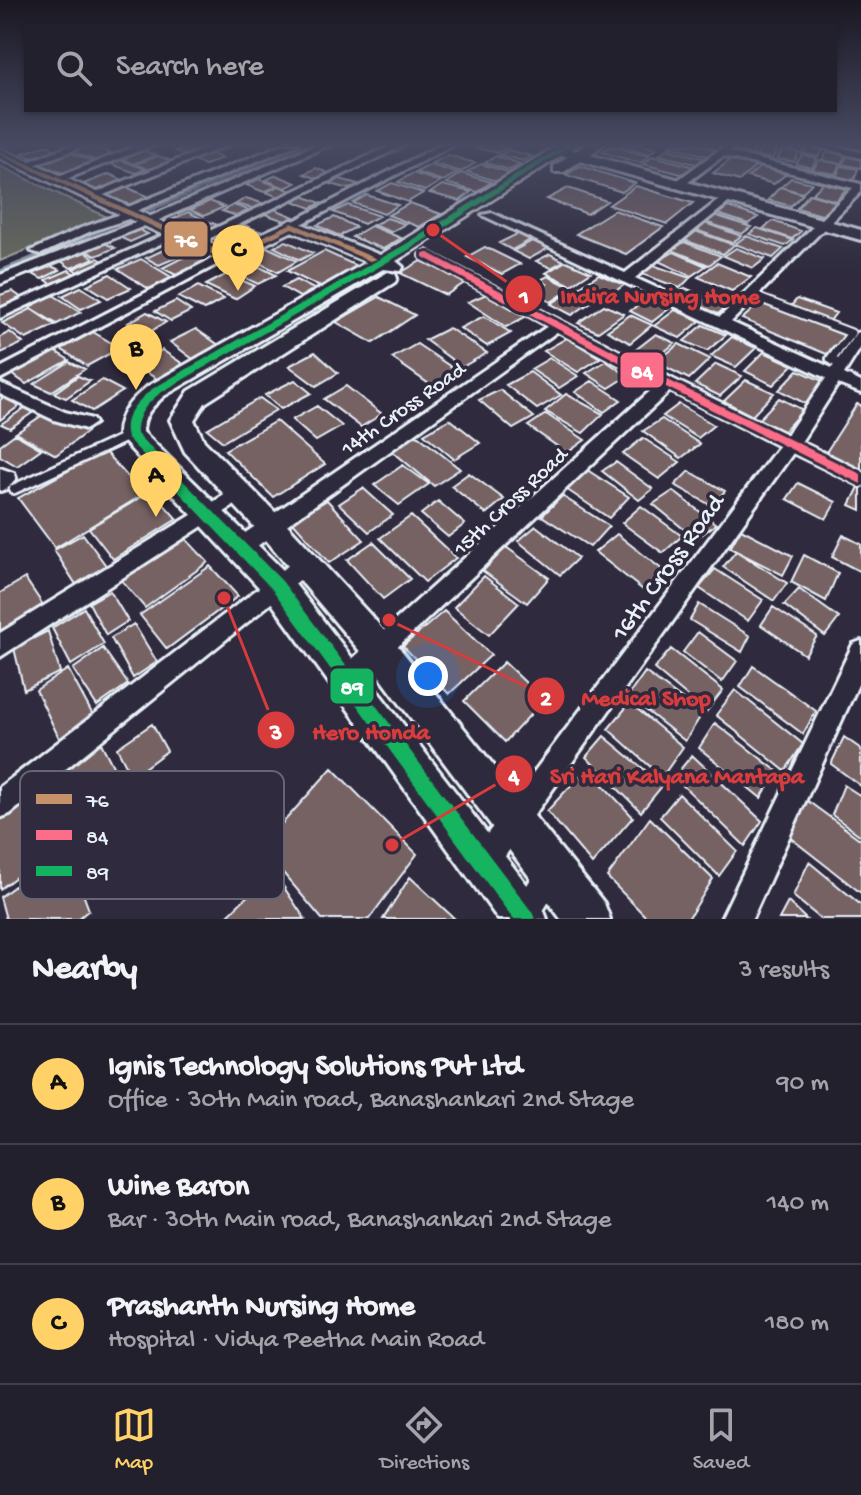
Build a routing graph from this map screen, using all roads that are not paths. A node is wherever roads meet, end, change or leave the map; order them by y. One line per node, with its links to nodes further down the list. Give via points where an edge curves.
1 (73, 187): 11 (main road)
2 (115, 187): 11 (street)
3 (198, 187): 13 (street)
4 (211, 187): 13 (street)
5 (303, 187): 18 (street)
6 (364, 187): 16 (street)
7 (516, 187): 22 (main road)
8 (525, 187): 14 (main road)
9 (689, 187): 12 (main road)
10 (860, 187): 15 (street)
11 (92, 196): 13 (main road)
12 (728, 198): 15 (main road); 23 (street)
13 (136, 215): 18 (main road); 19 (street); 24 (street)
14 (488, 215): 20 (main road); 23 (street)
15 (823, 224): 17 (main road); 25 (street)
16 (292, 225): 21 (main road); 22 (main road)
17 (861, 235)
18 (184, 238): 21 (main road); 26 (street)
19 (37, 251)
20 (426, 255): 22 (main road); 28 (street)
21 (225, 257): 31 (street)
22 (391, 266): 36 (main road, via 156,391 136,408); 41 (main road, via 197,397 187,409 183,428 194,446)
23 (626, 279): 27 (street)
24 (0, 280)
25 (751, 295): 27 (street); 30 (lane, via 851,333 831,359)
26 (0, 314)
27 (722, 323): 30 (street)
28 (558, 325): 32 (street); 43 (street, 14th Cross Road)
29 (861, 336): 30 (street, 16th Cross Road)
30 (836, 370): 34 (street); 37 (street, 16th Cross Road)
31 (0, 374)
32 (668, 384): 37 (street); 48 (street, 15th Cross Road)
33 (0, 388): 35 (street)
34 (861, 388)
35 (86, 423)
36 (125, 432): 40 (lane); 42 (main road)
37 (790, 444): 39 (street); 54 (street, 16th Cross Road)
38 (0, 475): 40 (street, via 7,478)
39 (861, 479)
40 (7, 486)
41 (239, 493): 42 (street); 43 (main road)
42 (206, 514): 44 (main road); 47 (street)
43 (271, 526): 44 (street, 14th Cross Road); 45 (main road)
44 (239, 548): 46 (main road)
45 (305, 564): 46 (street); 48 (main road)
46 (277, 585): 50 (main road); 51 (street)
47 (0, 646)
48 (381, 651): 50 (street, 15th Cross Road); 54 (main road)
49 (861, 652): 59 (street)
50 (348, 678): 55 (main road)
51 (42, 771)
52 (20, 788): 53 (street)
53 (0, 804)
54 (513, 821): 55 (street, 16th Cross Road); 56 (main road)
55 (482, 863): 57 (main road)
56 (552, 872): 57 (street); 58 (main road)
57 (523, 918)
58 (588, 919)
59 (736, 919)

